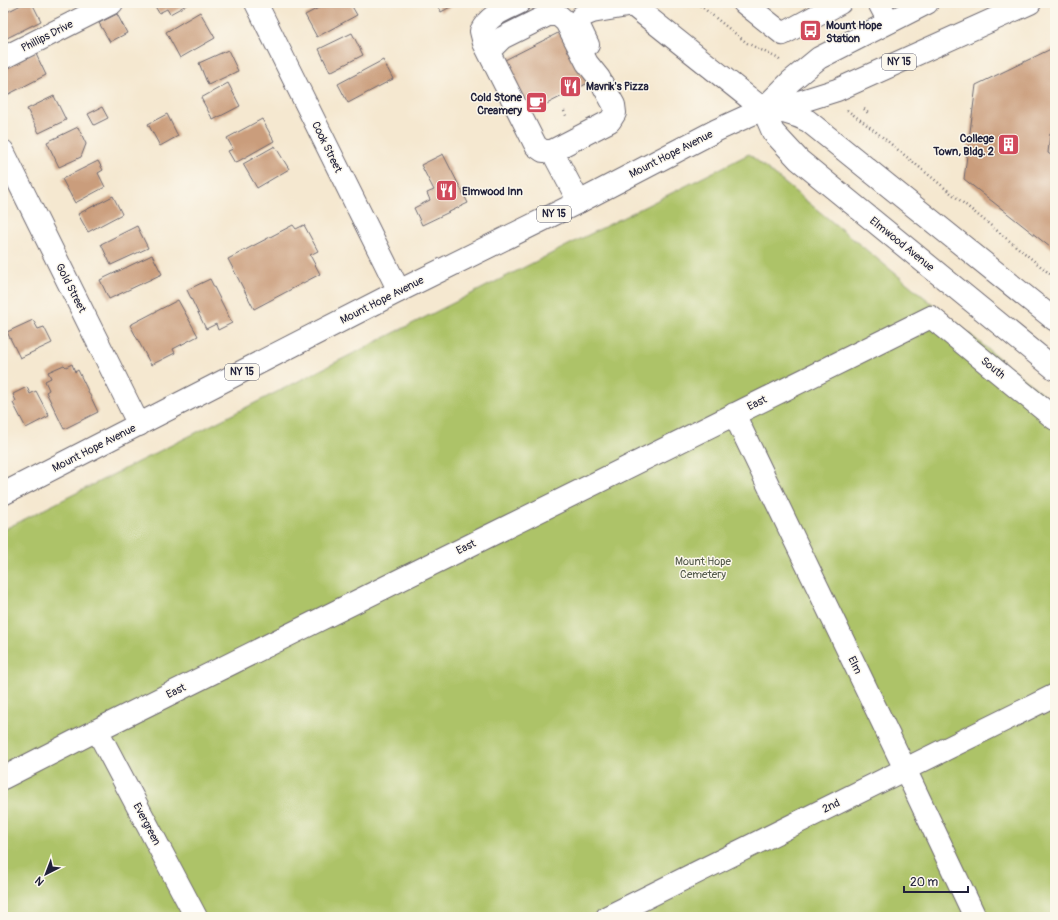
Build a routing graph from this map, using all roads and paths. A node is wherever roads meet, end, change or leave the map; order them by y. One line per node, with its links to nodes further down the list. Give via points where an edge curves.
1 (112, 3): 14 (main road, Phillips Drive)
2 (256, 3): 25 (main road, Cook Street)
3 (519, 3): 13 (main road, via 491,17 485,23 481,31)
4 (537, 3): 13 (main road, via 532,9 495,28 490,34)
5 (697, 3): 15 (path, via 747,43 777,58)
6 (744, 3): 7 (main road, via 783,34)
7 (840, 3)
8 (879, 3): 12 (main road)
9 (927, 3): 12 (main road, Mount Hope Avenue / NY 15)
10 (1030, 3): 17 (main road, Mount Hope Avenue / NY 15)
11 (631, 4): 16 (main road, via 592,12 580,19 579,26 595,60); 18 (main road, Elmwood Avenue)
12 (889, 22): 15 (main road, Mount Hope Avenue / NY 15, via 825,54)
13 (487, 49): 16 (main road, via 492,48 502,38 548,15 558,16 566,22 587,63); 22 (main road, via 536,146 543,151)
14 (3, 58)
15 (798, 74): 18 (main road, Mount Hope Avenue / NY 15)
16 (599, 78): 22 (main road, via 614,105 615,114 610,121)
17 (825, 94): 18 (main road, Mount Hope Avenue / NY 15); 24 (path, via 875,131)
18 (763, 109): 23 (main road, Mount Hope Avenue / NY 15, via 717,130); 27 (main road, via 785,111 808,121); 28 (main road, Elmwood Avenue, via 773,132 798,160)
19 (864, 109): 20 (path)
20 (868, 113)
21 (3, 151): 31 (main road, Gold Street)
22 (552, 151): 23 (main road)
23 (579, 202): 25 (main road, Mount Hope Avenue / NY 15)
24 (1055, 278)
25 (399, 291): 31 (main road, Mount Hope Avenue / NY 15)
26 (931, 317): 29 (main road, East); 30 (main road, South)
27 (1055, 320)
28 (1055, 369)
29 (734, 414): 34 (main road, East); 35 (main road, Elm)
30 (1055, 419)
31 (139, 425): 32 (main road, Mount Hope Avenue / NY 15)
32 (3, 494)
33 (1055, 695): 35 (main road, 2nd)
34 (98, 730): 36 (main road, East); 37 (main road, Evergreen)
35 (905, 769): 38 (main road, 2nd); 39 (main road, Elm)
36 (3, 778)
37 (196, 917)
38 (607, 917)
39 (975, 917)

